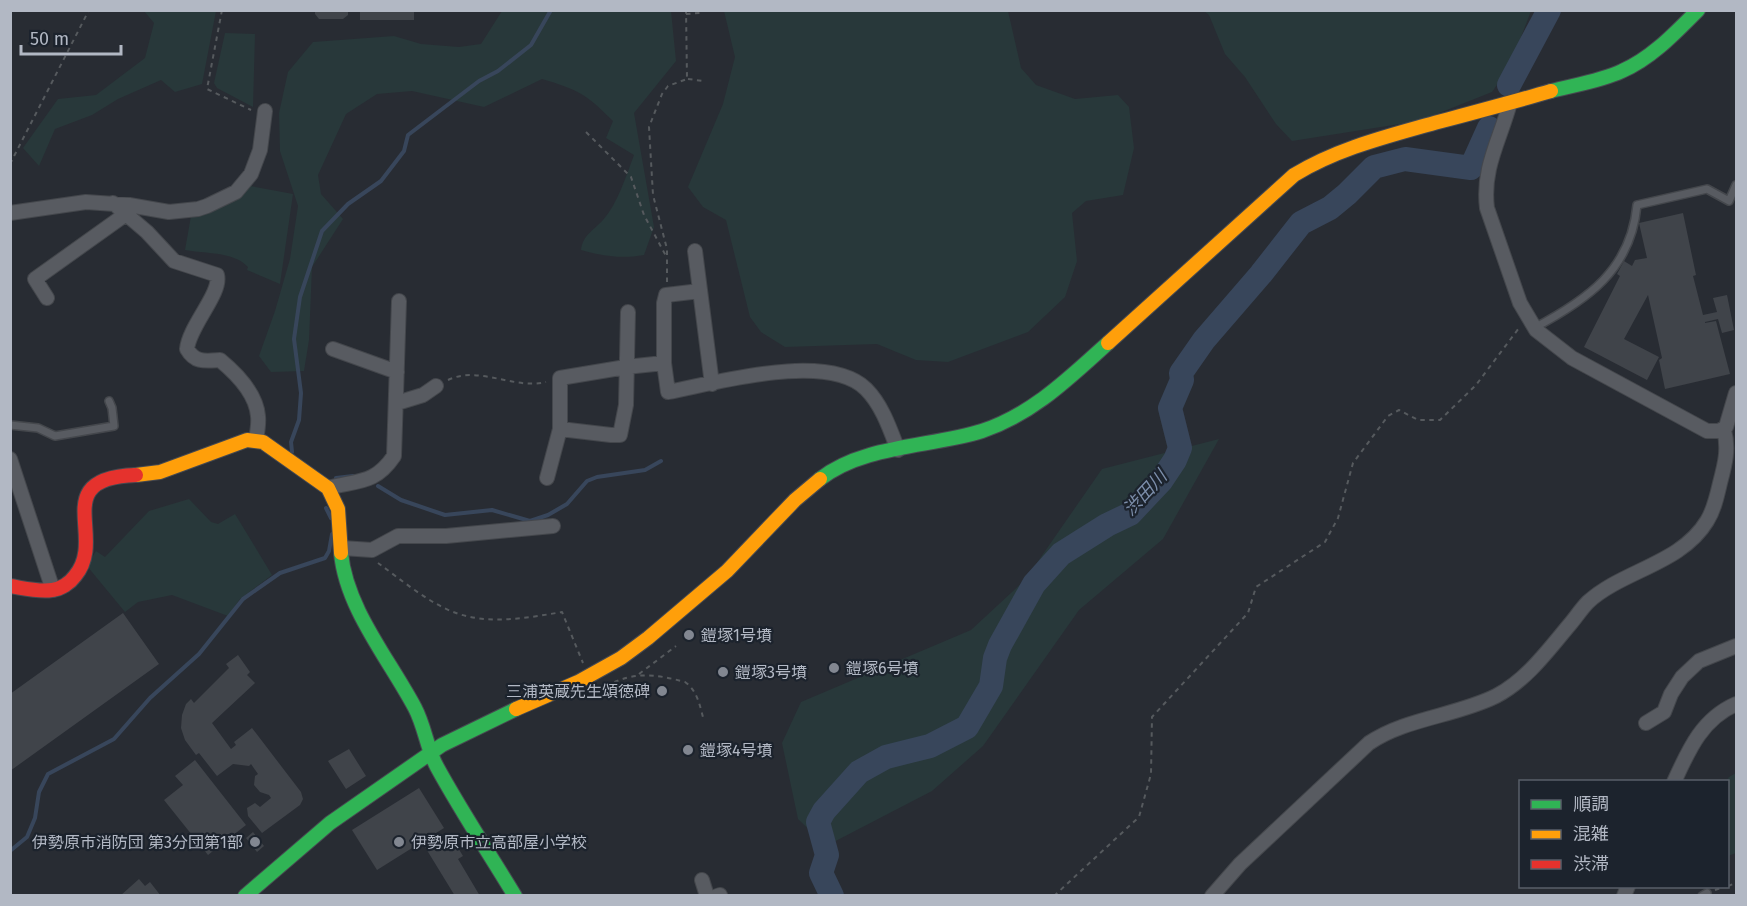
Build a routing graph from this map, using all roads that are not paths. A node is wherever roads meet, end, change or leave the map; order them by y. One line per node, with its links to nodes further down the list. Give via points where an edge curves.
1 (1698, 10): 2 (street, via 1638,64 1602,79)
2 (1510, 103): 13 (street, via 1486,175 1485,192 1512,282); 27 (street, via 1344,149 1309,165 1041,402 979,432)
3 (265, 114): 5 (street, via 260,150 251,174 236,192 198,209 169,212)
4 (1737, 186): 13 (lane, via 1729,201 1707,189 1636,205 1632,228 1617,265 1593,292 1579,303)
5 (113, 203): 6 (street, via 86,201); 7 (street)
6 (10, 213)
7 (126, 214): 10 (street, via 32,275); 26 (street, via 174,261 217,275 218,285 192,333 188,349 200,361 220,360 250,392 258,415)
8 (695, 250): 9 (street)
9 (700, 291): 15 (street, via 666,296); 18 (street)
10 (48, 298)
11 (399, 301): 17 (street)
12 (628, 312): 16 (street)
13 (1531, 323): 25 (street, via 1572,358 1707,431)
14 (333, 349): 17 (street)
15 (664, 363): 16 (street); 18 (street, via 668,392)
16 (626, 367): 24 (street, via 560,378); 24 (street, via 626,405 620,435)
17 (397, 372): 22 (street)
18 (712, 384): 27 (street, via 782,371 833,373 851,378 877,402)
19 (436, 386): 22 (street, via 423,395)
20 (1737, 393): 25 (street)
21 (109, 401): 23 (lane, via 114,426 55,436 38,428)
22 (397, 403): 30 (street, via 396,449 389,464 370,480)
23 (10, 424)
24 (560, 429): 29 (street)
25 (1724, 430): 44 (street, via 1727,456 1714,507 1695,537 1680,550 1588,602 1517,682 1479,704 1389,732 1369,744 1240,864)
26 (256, 440): 30 (street); 34 (street, via 155,474 113,477 93,486 84,508 84,564 75,578)
27 (898, 450): 38 (street, via 857,460 827,474 795,500 727,571 621,658 488,721)
28 (10, 459): 34 (street)
29 (547, 478)
30 (328, 488): 32 (street, via 338,509)
31 (553, 526): 32 (street, via 446,536 398,536 372,550)
32 (342, 548): 38 (street, via 343,573 356,605 404,688 425,729)
33 (10, 586): 34 (street)
34 (52, 590)
35 (1737, 646): 37 (street, via 1698,662 1682,677 1664,712)
36 (1737, 704): 39 (street, via 1706,723 1691,743)
37 (1646, 723)
38 (432, 753): 42 (street, via 330,823); 43 (street)
39 (1675, 780)
40 (702, 880): 41 (street)
41 (715, 895)
42 (244, 896)
43 (515, 896)
44 (1212, 896)

